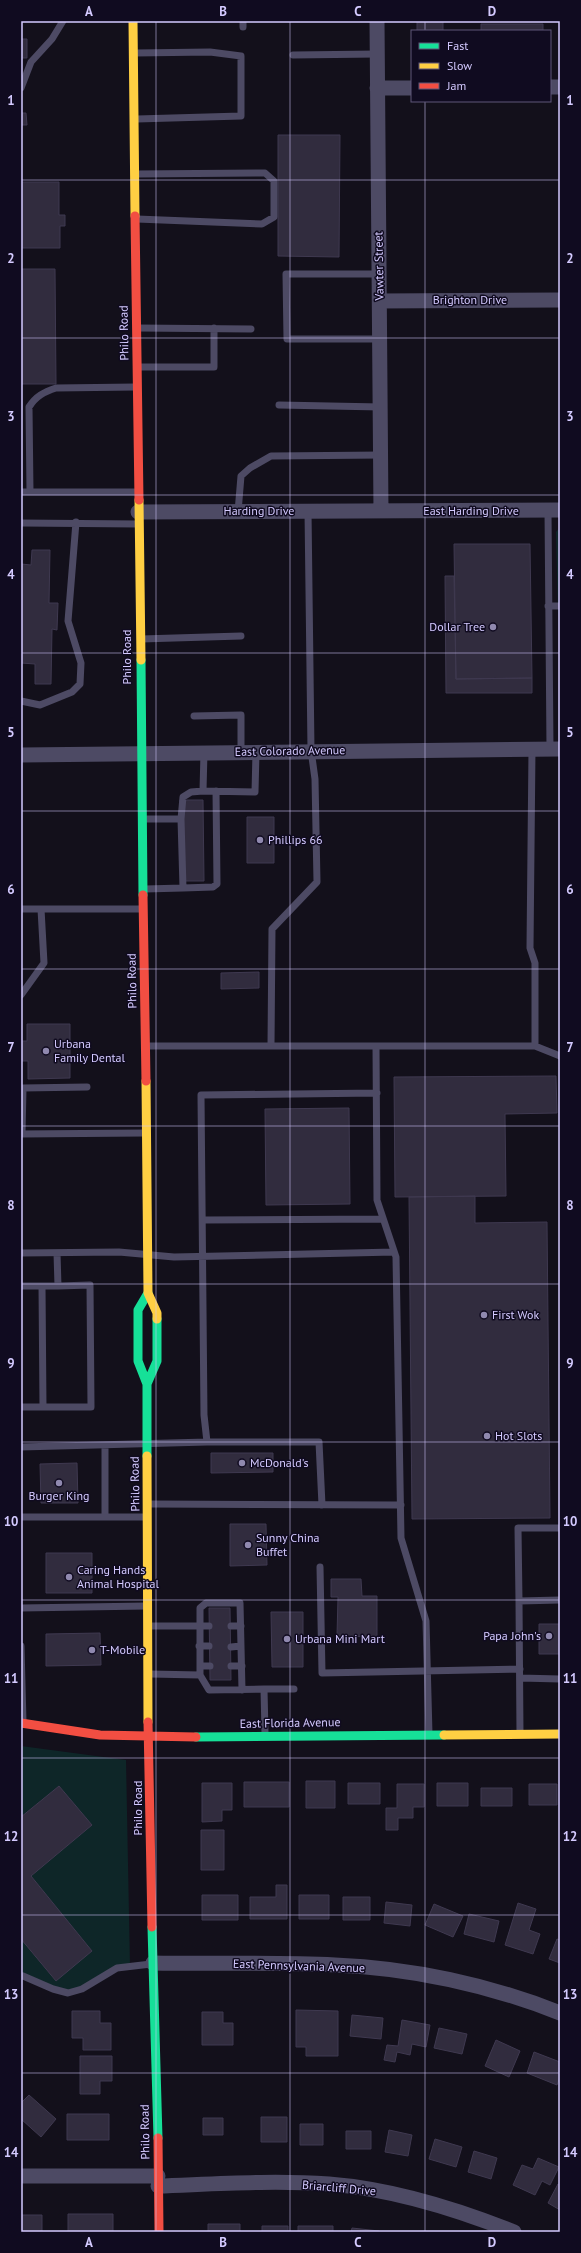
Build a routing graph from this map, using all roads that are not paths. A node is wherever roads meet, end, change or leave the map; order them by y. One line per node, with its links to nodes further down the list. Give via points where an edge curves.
1 (63, 21): 7 (lane, via 52,39 31,62)
2 (133, 21): 4 (main road, Philo Road)
3 (377, 21): 5 (street, Vawter Street)
4 (133, 53): 10 (main road, Philo Road); 10 (lane, via 210,52 241,56 240,116)
5 (377, 54): 6 (lane); 8 (street, Vawter Street)
6 (293, 55)
7 (21, 88)
8 (377, 88): 9 (street); 13 (street, Vawter Street)
9 (411, 88)
10 (134, 118): 11 (main road, Philo Road)
11 (135, 174): 12 (main road, Philo Road); 12 (lane, via 265,173 274,181 274,217 262,224)
12 (135, 219): 16 (main road, Philo Road)
13 (379, 274): 15 (street, Vawter Street); 19 (lane, via 286,274 287,340)
14 (560, 300): 15 (street, Brighton Drive)
15 (380, 301): 19 (street, Vawter Street)
16 (136, 328): 17 (lane); 20 (main road, Philo Road)
17 (214, 328): 18 (lane); 20 (lane, via 214,367)
18 (251, 329)
19 (380, 339): 25 (street, Vawter Street)
20 (136, 367): 21 (main road, Philo Road)
21 (137, 387): 24 (lane, via 56,388 38,396); 29 (main road, Philo Road)
22 (279, 405): 25 (lane)
23 (21, 407): 24 (lane)
24 (29, 407): 28 (lane)
25 (381, 407): 26 (street, Vawter Street)
26 (382, 455): 32 (street, Vawter Street); 33 (lane, via 271,456 240,476)
27 (21, 492): 28 (lane)
28 (30, 492): 29 (lane)
29 (138, 492): 34 (main road, Philo Road)
30 (554, 510): 32 (street, East Harding Drive); 37 (lane)
31 (308, 511): 32 (street, Harding Drive); 33 (street, Harding Drive); 45 (lane)
32 (381, 511)
33 (238, 512): 34 (street, Harding Drive)
34 (138, 518): 35 (lane); 40 (main road, Philo Road)
35 (76, 522): 36 (lane); 41 (lane, via 68,621 81,663 80,684 72,692 40,705)
36 (21, 523)
37 (548, 606): 38 (lane); 44 (lane)
38 (560, 606)
39 (241, 636): 40 (lane)
40 (139, 639): 48 (main road, Philo Road)
41 (21, 701)
42 (194, 716): 46 (lane, via 240,716)
43 (532, 749): 44 (street, East Colorado Avenue); 45 (street, East Colorado Avenue); 63 (lane, via 530,948 535,963)
44 (555, 749)
45 (311, 750): 46 (street, East Colorado Avenue); 61 (lane, via 315,779 317,882 272,929)
46 (248, 751): 47 (street, East Colorado Avenue); 51 (lane, via 255,792)
47 (204, 752): 48 (street, East Colorado Avenue); 50 (lane)
48 (140, 753): 49 (street, East Colorado Avenue); 52 (main road, Philo Road)
49 (21, 755)
50 (203, 791): 51 (lane); 53 (lane, via 191,792 183,797)
51 (216, 791): 54 (lane, via 217,884 212,887)
52 (142, 819): 53 (lane); 55 (main road, Philo Road)
53 (182, 819): 54 (lane)
54 (183, 888): 55 (lane)
55 (142, 890): 58 (main road, Philo Road)
56 (21, 909): 57 (lane)
57 (41, 909): 58 (lane); 59 (lane, via 44,963)
58 (143, 909): 60 (main road, Philo Road)
59 (21, 995)
60 (145, 1046): 61 (lane); 67 (main road, Philo Road)
61 (271, 1046): 62 (lane)
62 (376, 1046): 63 (lane); 66 (lane)
63 (535, 1046): 64 (lane)
64 (560, 1056)
65 (87, 1088): 68 (lane, via 23,1088)
66 (377, 1093): 69 (lane, via 377,1200); 70 (lane, via 201,1095)
67 (146, 1133): 68 (lane); 74 (main road, Philo Road)
68 (21, 1134)
69 (383, 1219): 70 (lane); 71 (lane)
70 (204, 1220): 75 (lane)
71 (394, 1252): 75 (lane); 89 (lane)
72 (21, 1253): 73 (lane)
73 (57, 1253): 74 (lane, via 119,1252); 78 (lane)
74 (147, 1255): 75 (lane); 79 (main road, Philo Road)
75 (204, 1256): 83 (lane, via 204,1416)
76 (21, 1286): 77 (lane)
77 (42, 1286): 78 (lane); 82 (lane)
78 (58, 1286): 82 (lane, via 90,1285 90,1407)
79 (148, 1293): 80 (main road, Philo Road, via 157,1313 157,1361); 80 (main road, Philo Road, via 138,1310 138,1361)
80 (147, 1384): 84 (main road, Philo Road)
81 (21, 1407): 82 (lane)
82 (43, 1407)
83 (207, 1442): 84 (lane); 88 (lane, via 319,1442)
84 (147, 1444): 85 (lane); 87 (main road, Philo Road)
85 (105, 1445): 86 (lane); 91 (lane)
86 (21, 1447)
87 (148, 1504): 88 (lane); 92 (main road, Philo Road)
88 (322, 1505): 89 (lane)
89 (401, 1505): 114 (lane, via 402,1538 426,1621)
90 (21, 1517): 91 (lane)
91 (105, 1517): 92 (lane)
92 (148, 1517): 97 (main road, Philo Road)
93 (560, 1528): 96 (lane, via 518,1528)
94 (320, 1567): 114 (lane, via 322,1673)
95 (560, 1600): 96 (lane)
96 (519, 1601): 113 (lane)
97 (148, 1606): 98 (lane); 99 (main road, Philo Road)
98 (21, 1608)
99 (148, 1626): 100 (lane); 115 (main road, Philo Road)
100 (200, 1626): 101 (lane); 103 (lane, via 200,1608 206,1604 240,1604); 105 (lane)
101 (209, 1626)
102 (231, 1626): 103 (lane)
103 (240, 1626): 107 (lane)
104 (21, 1646): 122 (lane)
105 (200, 1646): 106 (lane); 109 (lane)
106 (209, 1646)
107 (241, 1646): 108 (lane); 112 (lane)
108 (231, 1647)
109 (200, 1666): 110 (lane); 116 (lane)
110 (210, 1666)
111 (231, 1666): 112 (lane)
112 (242, 1666): 121 (lane)
113 (520, 1669): 114 (lane); 117 (lane)
114 (427, 1670): 123 (lane)
115 (149, 1674): 116 (lane); 127 (main road, Philo Road)
116 (200, 1675): 121 (lane, via 209,1690)
117 (520, 1678): 118 (lane); 124 (lane)
118 (560, 1679)
119 (264, 1689): 120 (lane); 121 (lane); 126 (lane)
120 (294, 1689)
121 (242, 1690)
122 (22, 1724): 127 (main road, East Florida Avenue, via 100,1735)
123 (429, 1734): 124 (main road, East Florida Avenue); 126 (main road, East Florida Avenue)
124 (520, 1734): 125 (main road, East Florida Avenue)
125 (560, 1734)
126 (265, 1736): 127 (main road, East Florida Avenue)
127 (150, 1737): 128 (main road, Philo Road, via 149,1845)
128 (153, 1963): 129 (lane, via 117,1968 82,1990 68,1993); 130 (street, East Pennsylvania Avenue, via 336,1965 380,1968 485,1989); 132 (main road, Philo Road)
129 (23, 1976)
130 (560, 2013)
131 (22, 2174): 132 (street, Briarcliff Drive)
132 (158, 2181): 133 (main road, Philo Road); 134 (street, Briarcliff Drive, via 328,2184 358,2188 424,2200 465,2212)
133 (159, 2232)
134 (514, 2232)

